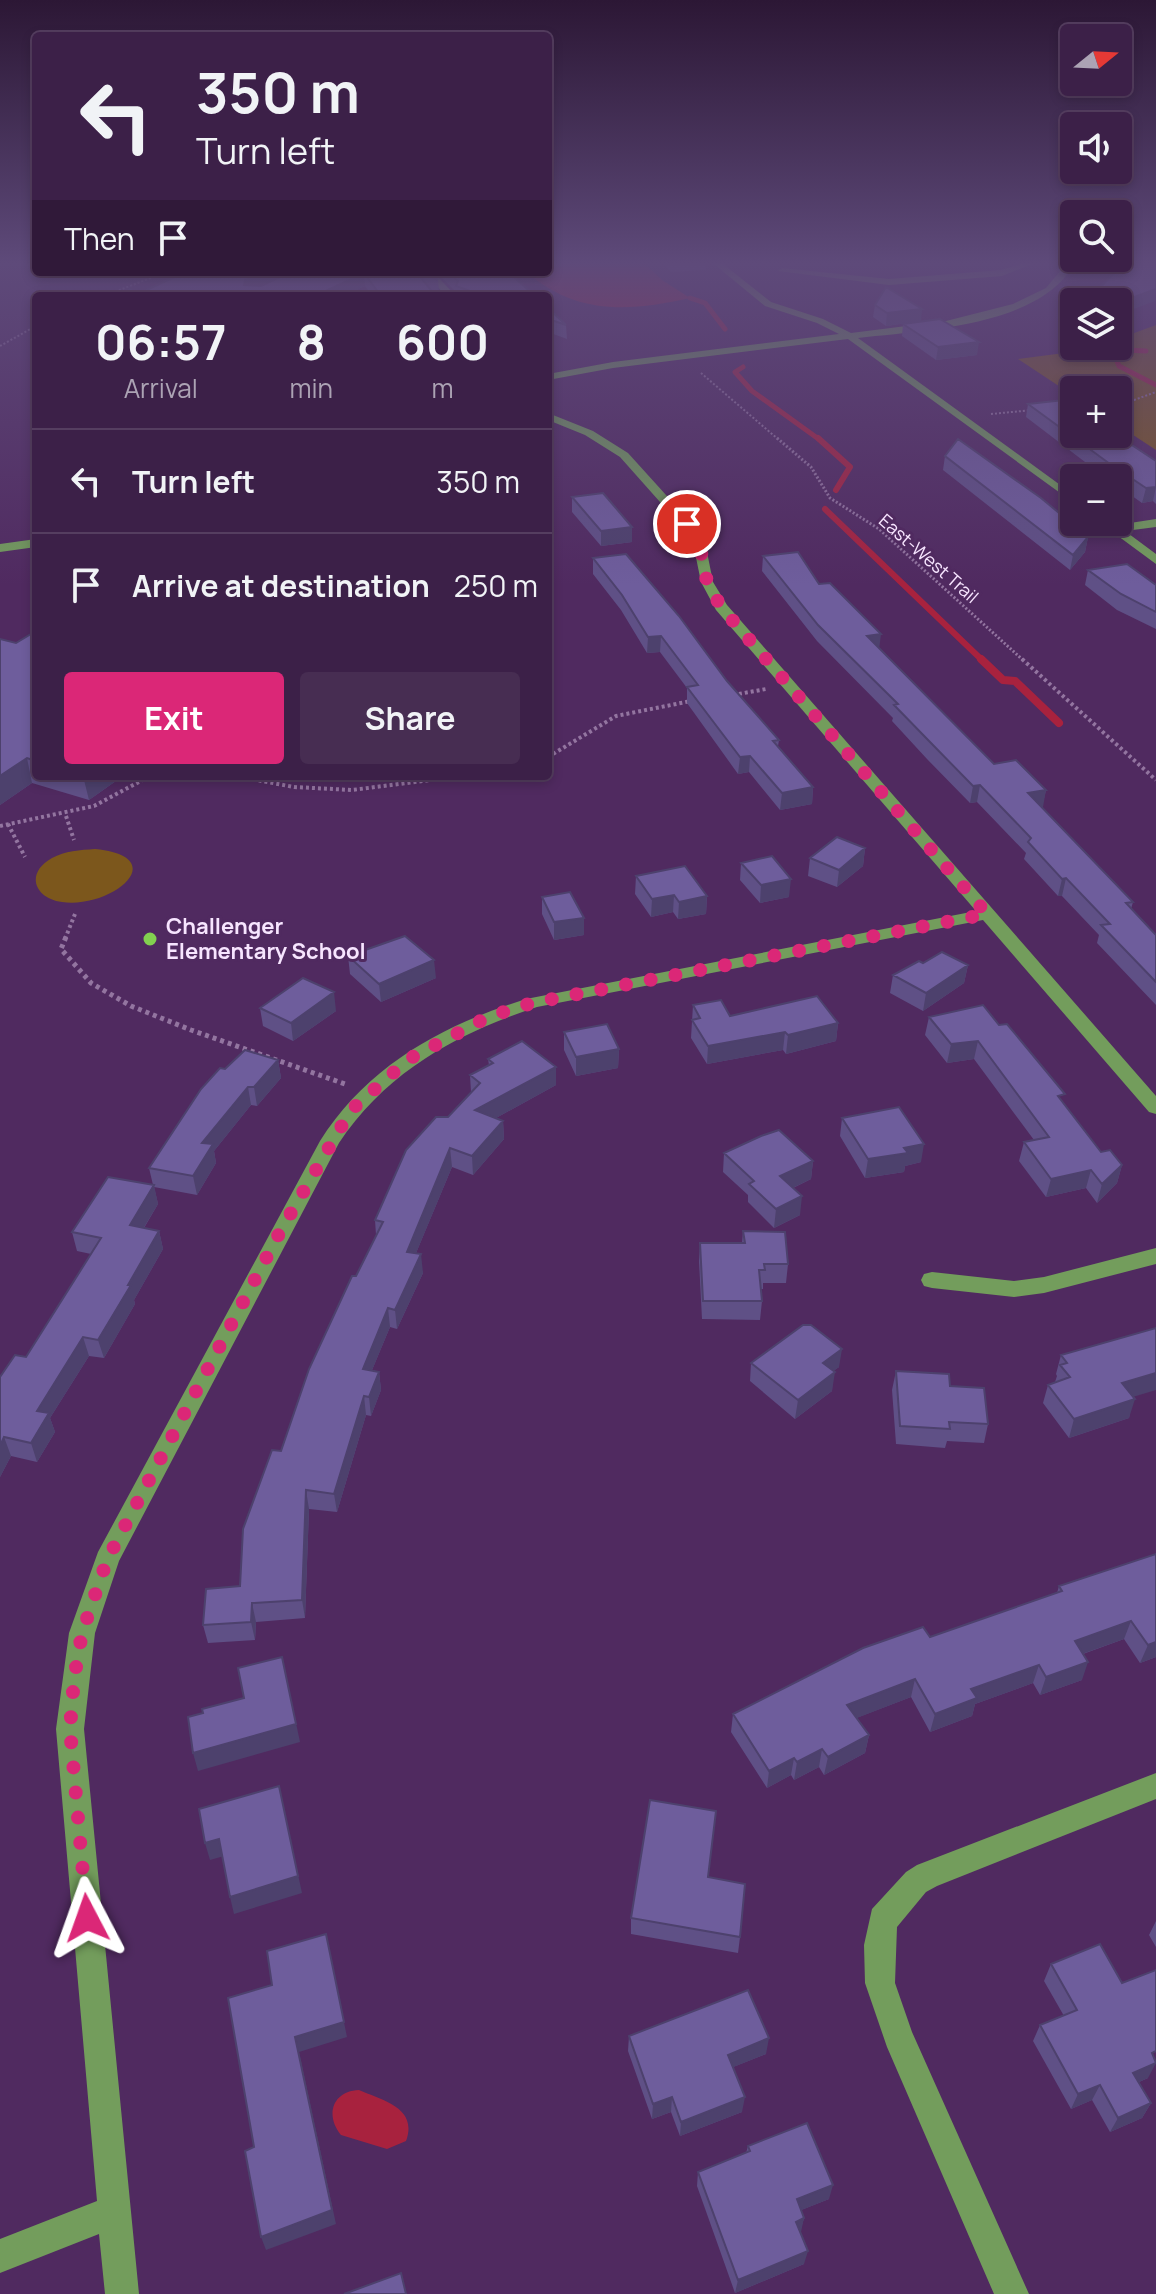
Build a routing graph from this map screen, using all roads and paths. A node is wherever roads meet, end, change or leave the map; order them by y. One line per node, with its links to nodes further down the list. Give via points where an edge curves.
1 (577, 371): 4 (street)
2 (696, 371): 25 (path, East-West Trail, via 811,467 829,500 879,529)
3 (898, 371): 10 (street)
4 (562, 373): 5 (street)
5 (552, 376)
6 (1156, 392): 7 (path)
7 (1132, 400)
8 (1033, 410): 10 (path)
9 (552, 418): 18 (street, via 612,446 698,537 707,582 721,607)
10 (962, 418): 11 (street)
11 (1060, 490)
12 (1156, 523): 13 (street)
13 (1132, 524)
14 (1124, 536): 17 (street)
15 (32, 544): 16 (street)
16 (0, 548)
17 (1156, 560)
18 (791, 686): 19 (path); 32 (street)
19 (720, 697)
20 (705, 699): 21 (path, via 630,711)
21 (552, 755)
22 (143, 780): 26 (path, via 104,804)
23 (256, 780): 24 (path, via 352,790)
24 (431, 780)
25 (1156, 780)
26 (66, 816): 27 (path); 29 (path)
27 (8, 824): 28 (path); 30 (path)
28 (0, 826)
29 (74, 840)
30 (25, 857)
31 (75, 914): 33 (path, via 61,949 74,969 102,991)
32 (987, 914): 33 (street, via 532,1003 447,1036); 34 (street)
33 (368, 1092): 38 (street, via 330,1141 260,1269 107,1560 82,1633 70,1729)
34 (1156, 1108)
35 (1156, 1256): 36 (street, via 1014,1289)
36 (932, 1280)
37 (1156, 1786): 41 (street, via 927,1875 883,1920 880,1983 893,2023)
38 (113, 2212): 39 (street); 40 (street)
39 (0, 2256)
40 (122, 2294)
41 (1012, 2294)

